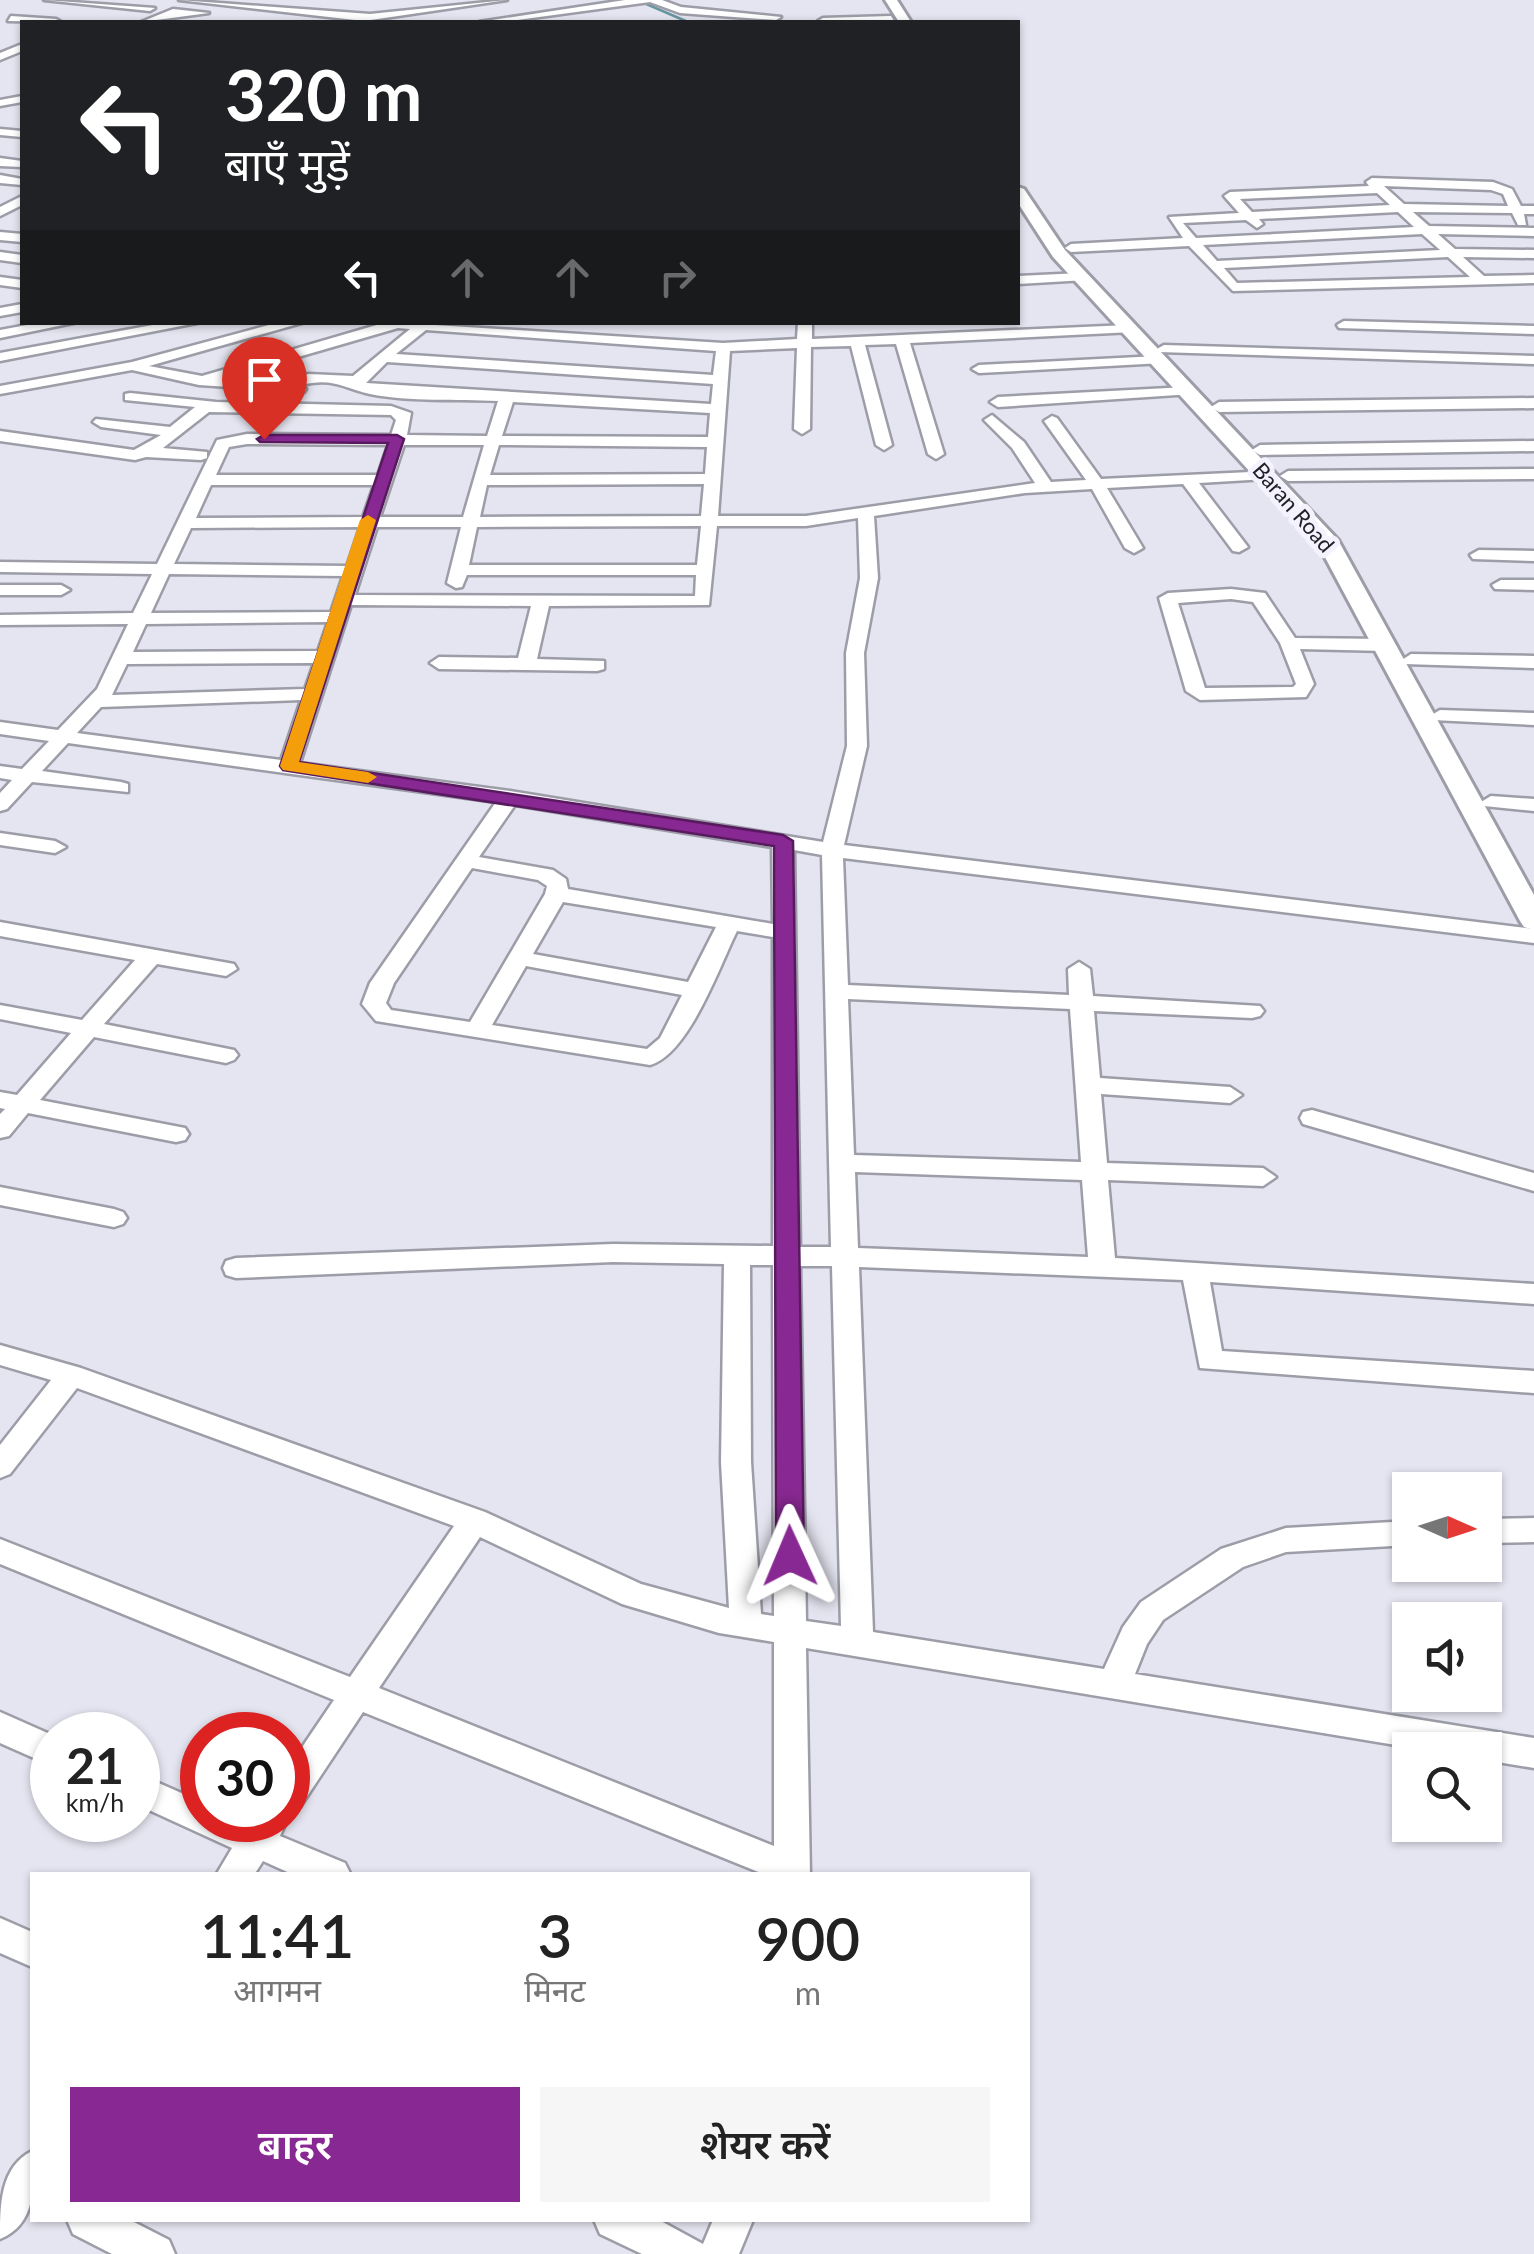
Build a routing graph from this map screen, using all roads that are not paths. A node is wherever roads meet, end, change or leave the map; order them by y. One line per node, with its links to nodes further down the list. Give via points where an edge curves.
1 (49, 0): 11 (street)
2 (184, 0): 10 (street)
3 (317, 0): 15 (street)
4 (412, 0): 16 (street); 25 (street, via 382,4)
5 (502, 0): 16 (street)
6 (650, 0): 9 (street); 17 (street)
7 (771, 0): 33 (street)
8 (880, 0): 35 (main road)
9 (631, 1): 20 (street); 31 (street)
10 (222, 2): 13 (street)
11 (111, 5): 19 (street); 22 (street)
12 (18, 6): 18 (street)
13 (268, 8): 15 (street); 23 (street)
14 (36, 9): 19 (street)
15 (298, 10): 25 (street)
16 (429, 10): 25 (street); 28 (street)
17 (680, 10): 32 (street); 33 (street)
18 (4, 14): 26 (street)
19 (92, 14): 21 (street)
20 (540, 14): 29 (street); 30 (street)
21 (130, 17)
22 (149, 17): 23 (street, via 179,11)
23 (247, 18): 27 (street)
24 (822, 18): 34 (street)
25 (363, 19)
26 (43, 20)
27 (268, 20)
28 (448, 20)
29 (498, 20)
30 (551, 20)
31 (674, 20)
32 (692, 20)
33 (775, 20)
34 (872, 20)
35 (896, 20)
36 (1020, 181): 47 (main road, Baran Road)
37 (1377, 189): 39 (street); 40 (street, via 1372,182 1493,186 1508,192); 42 (street, via 1230,196)
38 (1022, 205): 52 (main road, Baran Road)
39 (1400, 208): 40 (street); 42 (street); 43 (street)
40 (1516, 210): 41 (street); 44 (street)
41 (1534, 210)
42 (1250, 216): 45 (street); 46 (street, via 1173,220)
43 (1424, 230): 44 (street); 45 (street); 48 (street)
44 (1532, 236)
45 (1270, 239): 46 (street); 50 (street)
46 (1194, 242): 47 (street); 51 (street)
47 (1071, 248): 84 (main road, Baran Road)
48 (1448, 253): 49 (street); 50 (street); 53 (street)
49 (1534, 254)
50 (1292, 262): 51 (street); 56 (street)
51 (1214, 265): 56 (street, via 1232,287)
52 (1081, 277): 55 (street); 68 (main road, Baran Road)
53 (1478, 278): 54 (street); 57 (street)
54 (1534, 279)
55 (1020, 280)
56 (1311, 284): 57 (street)
57 (1335, 295): 58 (street)
58 (1344, 324): 69 (street); 82 (street)
59 (53, 325): 72 (street)
60 (177, 325): 83 (street)
61 (287, 325): 87 (street)
62 (425, 325): 73 (street); 85 (street); 91 (street, via 388,326)
63 (641, 325): 76 (street)
64 (782, 325): 78 (street)
65 (806, 325): 79 (street)
66 (871, 325): 75 (street)
67 (1019, 328): 68 (street); 70 (street)
68 (1128, 329): 84 (main road, Baran Road)
69 (1514, 329): 71 (street); 86 (street)
70 (939, 330): 74 (street)
71 (1534, 330)
72 (0, 334)
73 (555, 336): 76 (street); 88 (street)
74 (902, 339): 75 (street); 123 (street)
75 (878, 340): 77 (street)
76 (632, 341): 80 (street)
77 (858, 342): 79 (street); 119 (street)
78 (782, 344): 79 (street); 80 (street)
79 (805, 344): 112 (street)
80 (723, 346): 90 (street)
81 (969, 352): 89 (street)
82 (1312, 353): 84 (street); 86 (street)
83 (1, 355): 94 (street)
84 (1161, 355): 89 (street); 97 (main road, Baran Road); 104 (main road, Baran Road)
85 (384, 358): 88 (street); 93 (street)
86 (1532, 360)
87 (133, 366): 91 (street); 94 (street)
88 (530, 369): 90 (street)
89 (979, 369): 100 (street)
90 (720, 380): 106 (street)
91 (199, 381): 92 (street)
92 (231, 384): 95 (street); 102 (street)
93 (364, 386): 95 (street, via 308,379 292,382); 99 (street); 105 (street)
94 (18, 387): 96 (street)
95 (292, 388): 103 (street)
96 (0, 390)
97 (1186, 391): 100 (street); 126 (main road, Baran Road)
98 (130, 397): 102 (street)
99 (506, 400): 106 (street); 117 (street)
100 (998, 402): 107 (street)
101 (1534, 403): 111 (street)
102 (208, 406): 103 (street); 113 (street)
103 (270, 407): 105 (street); 115 (street)
104 (1219, 407): 111 (street); 121 (main road, Baran Road)
105 (390, 409): 116 (street, via 404,416)
106 (716, 409): 118 (street)
107 (1010, 418)
108 (992, 420): 134 (street)
109 (1052, 421): 133 (street)
110 (101, 422): 113 (street)
111 (1382, 426): 120 (street); 121 (street)
112 (802, 429)
113 (176, 432): 122 (street)
114 (0, 436): 122 (street)
115 (264, 439): 116 (street); 129 (street, via 224,443)
116 (397, 439): 117 (street); 130 (street)
117 (492, 440): 118 (street); 131 (street)
118 (715, 442): 132 (street)
119 (884, 445)
120 (1534, 446)
121 (1260, 450): 126 (main road, Baran Road)
122 (146, 452): 124 (street)
123 (936, 454)
124 (201, 456)
125 (1384, 468): 126 (street)
126 (1278, 474): 127 (street); 128 (street); 159 (main road, Baran Road, via 1336,554); 162 (main road, Baran Road, via 1354,558)
127 (1534, 474)
128 (1188, 479): 133 (street); 140 (street)
129 (204, 480): 130 (street); 138 (street)
130 (382, 480): 136 (street)
131 (480, 480): 132 (street); 137 (street)
132 (712, 480): 139 (street)
133 (1097, 484): 134 (street); 141 (street)
134 (1046, 487): 135 (street)
135 (866, 513): 139 (street); 184 (street, via 869,578 855,653 857,746)
136 (367, 522): 137 (street); 138 (street); 148 (street)
137 (472, 522): 139 (street); 146 (street)
138 (184, 523): 145 (street)
139 (709, 523): 147 (street)
140 (1239, 547)
141 (1134, 548)
142 (1479, 556): 143 (street)
143 (1534, 556)
144 (0, 567): 145 (street)
145 (162, 570): 148 (street); 156 (street)
146 (459, 570): 147 (street); 153 (street)
147 (705, 570): 154 (street, via 703,601)
148 (352, 571): 155 (street)
149 (1502, 585): 150 (street)
150 (1534, 586)
151 (0, 590): 152 (street)
152 (61, 590)
153 (451, 601): 154 (street); 155 (street)
154 (540, 602): 165 (street)
155 (340, 608): 156 (street); 160 (street)
156 (139, 619): 157 (street); 161 (street)
157 (0, 620)
158 (1289, 643): 158 (street, via 1305,684 1299,693 1196,692 1168,598 1260,597); 159 (street)
159 (1386, 645): 188 (main road, Baran Road)
160 (324, 657): 161 (street); 167 (street)
161 (121, 658): 168 (street)
162 (1411, 660): 163 (street); 169 (main road, Baran Road)
163 (1534, 662)
164 (439, 663): 165 (street)
165 (526, 664): 166 (street)
166 (596, 666)
167 (312, 694): 168 (street); 173 (street)
168 (98, 700): 172 (street)
169 (1440, 716): 170 (street); 178 (main road, Baran Road)
170 (1534, 718)
171 (0, 728): 172 (street)
172 (68, 736): 173 (street); 175 (street)
173 (289, 766): 177 (street)
174 (0, 772): 175 (street)
175 (28, 776): 176 (street); 179 (street)
176 (121, 788)
177 (510, 798): 182 (street); 185 (street)
178 (1491, 802): 180 (street); 186 (main road, Baran Road)
179 (0, 805)
180 (1534, 806)
181 (0, 839): 183 (street)
182 (783, 841): 184 (street); 191 (street)
183 (56, 847)
184 (832, 850): 192 (street); 198 (street)
185 (466, 861): 187 (street, via 545,874 558,884); 203 (street, via 374,1004 393,1019)
186 (1534, 881)
187 (556, 894): 189 (street); 194 (street)
188 (1534, 921)
189 (729, 924): 191 (street); 197 (street)
190 (0, 929): 193 (street)
191 (783, 932): 218 (street)
192 (1534, 936)
193 (151, 956): 195 (street); 202 (street)
194 (519, 958): 197 (street); 203 (street)
195 (226, 969)
196 (1079, 969): 199 (street)
197 (696, 990): 203 (street, via 665,1047 650,1057)
198 (835, 991): 199 (street); 211 (street)
199 (1082, 1000): 200 (street); 205 (street)
200 (1252, 1011)
201 (0, 1012): 202 (street)
202 (87, 1030): 204 (street); 207 (street)
203 (476, 1032)
204 (226, 1055)
205 (1088, 1085): 206 (street); 212 (street)
206 (1230, 1095)
207 (11, 1102): 209 (street); 210 (street)
208 (1312, 1118): 214 (street)
209 (0, 1130)
210 (176, 1134)
211 (842, 1163): 212 (street); 219 (street)
212 (1095, 1172): 213 (street); 221 (street)
213 (1263, 1177)
214 (1534, 1182)
215 (0, 1196): 216 (street)
216 (114, 1218)
217 (737, 1256): 218 (street); 220 (street, via 613,1253); 233 (street, via 736,1462)
218 (786, 1256): 219 (street); 234 (street)
219 (846, 1256): 221 (street); 235 (street)
220 (236, 1268)
221 (1102, 1269): 222 (street)
222 (1195, 1272): 223 (street); 226 (street, via 1210,1361)
223 (1534, 1294)
224 (0, 1355): 225 (street)
225 (71, 1375): 227 (street); 228 (street)
226 (1534, 1382)
227 (0, 1466)
228 (474, 1522): 233 (street, via 634,1595); 237 (street)
229 (1534, 1530): 230 (street)
230 (1502, 1531)
231 (1392, 1534): 236 (street, via 1286,1540 1232,1558 1152,1612)
232 (0, 1551): 237 (street)
233 (746, 1624): 234 (street)
234 (791, 1630): 235 (street); 246 (street)
235 (857, 1640): 236 (street)
236 (1114, 1684): 240 (street)
237 (356, 1696): 241 (street); 246 (street)
238 (0, 1727): 239 (street)
239 (30, 1741)
240 (1534, 1753)
241 (310, 1764)
242 (256, 1842): 244 (street)
243 (281, 1842): 245 (street)
244 (236, 1872)
245 (328, 1872)
246 (792, 1872)
247 (0, 1935): 248 (street)
248 (30, 1949)
249 (90, 2222): 252 (street)
250 (618, 2222): 253 (street)
251 (732, 2222): 254 (street)
252 (155, 2254)
253 (687, 2254)
254 (719, 2254)

